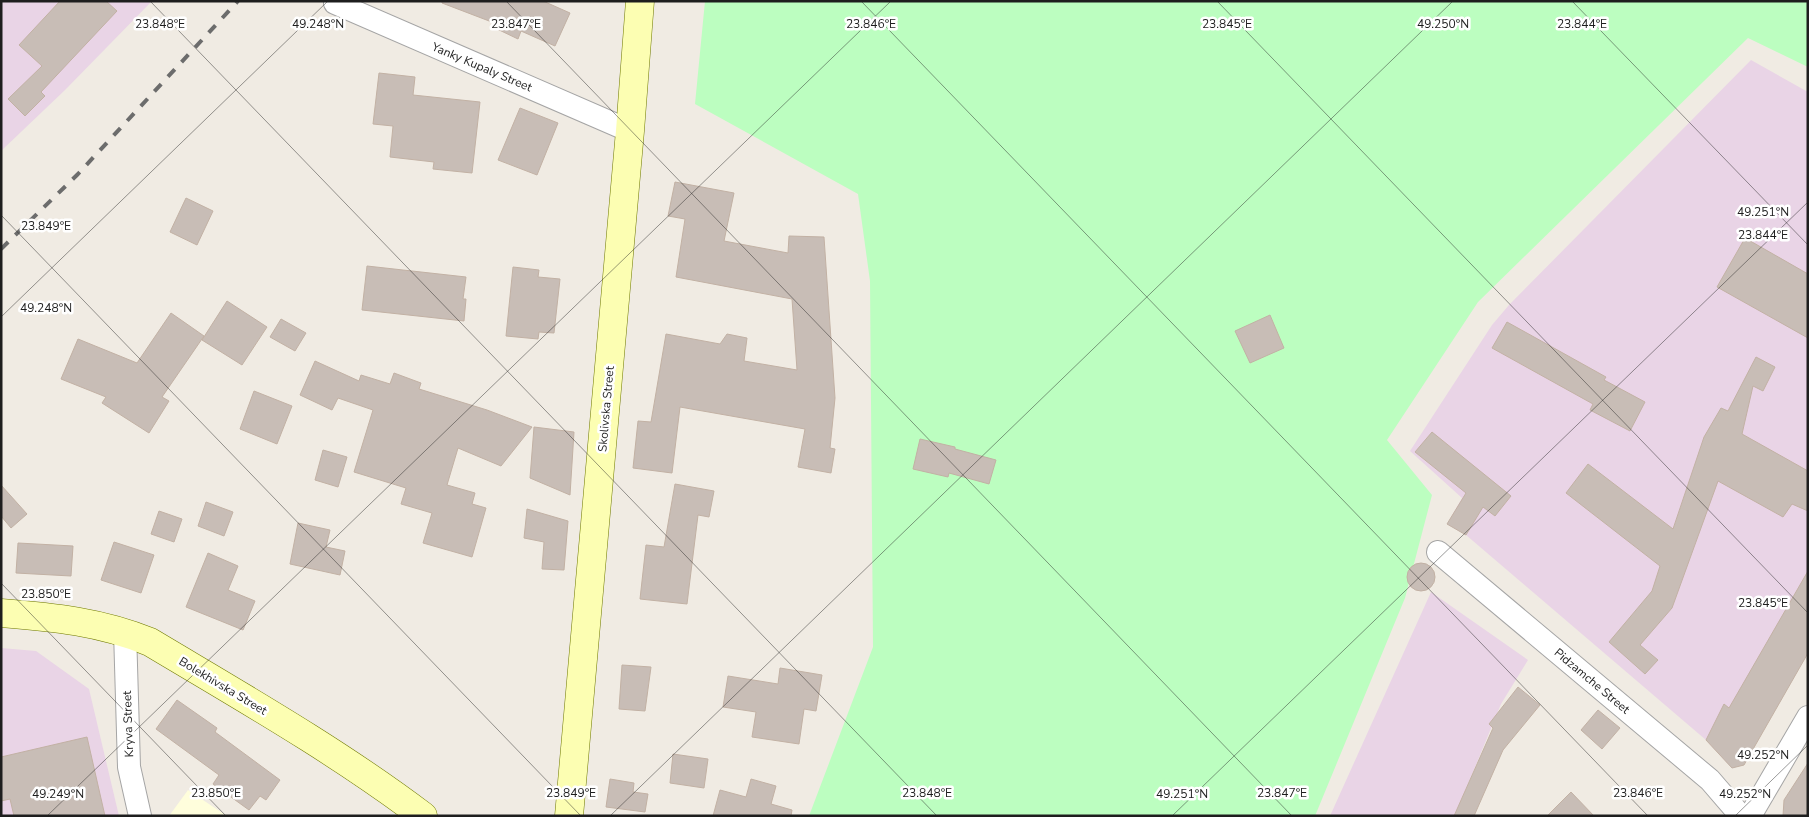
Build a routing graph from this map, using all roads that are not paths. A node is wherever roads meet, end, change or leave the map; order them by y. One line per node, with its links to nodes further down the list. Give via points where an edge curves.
1 (640, 1): 3 (street, Skolivska Street)
2 (334, 3): 3 (street, Yanky Kupaly Street)
3 (630, 131): 10 (street, Skolivska Street)
4 (1438, 552): 11 (street, Pidzamche Street, via 1710,780)
5 (1, 614): 6 (street, Bolekhivska Street, via 86,622)
6 (125, 632): 8 (street, Kryva Street, via 129,767); 9 (street, Bolekhivska Street, via 150,642 292,728 385,787)
7 (1808, 717): 12 (street)
8 (140, 816)
9 (423, 816)
10 (569, 816)
11 (1741, 816)
12 (1750, 816)

